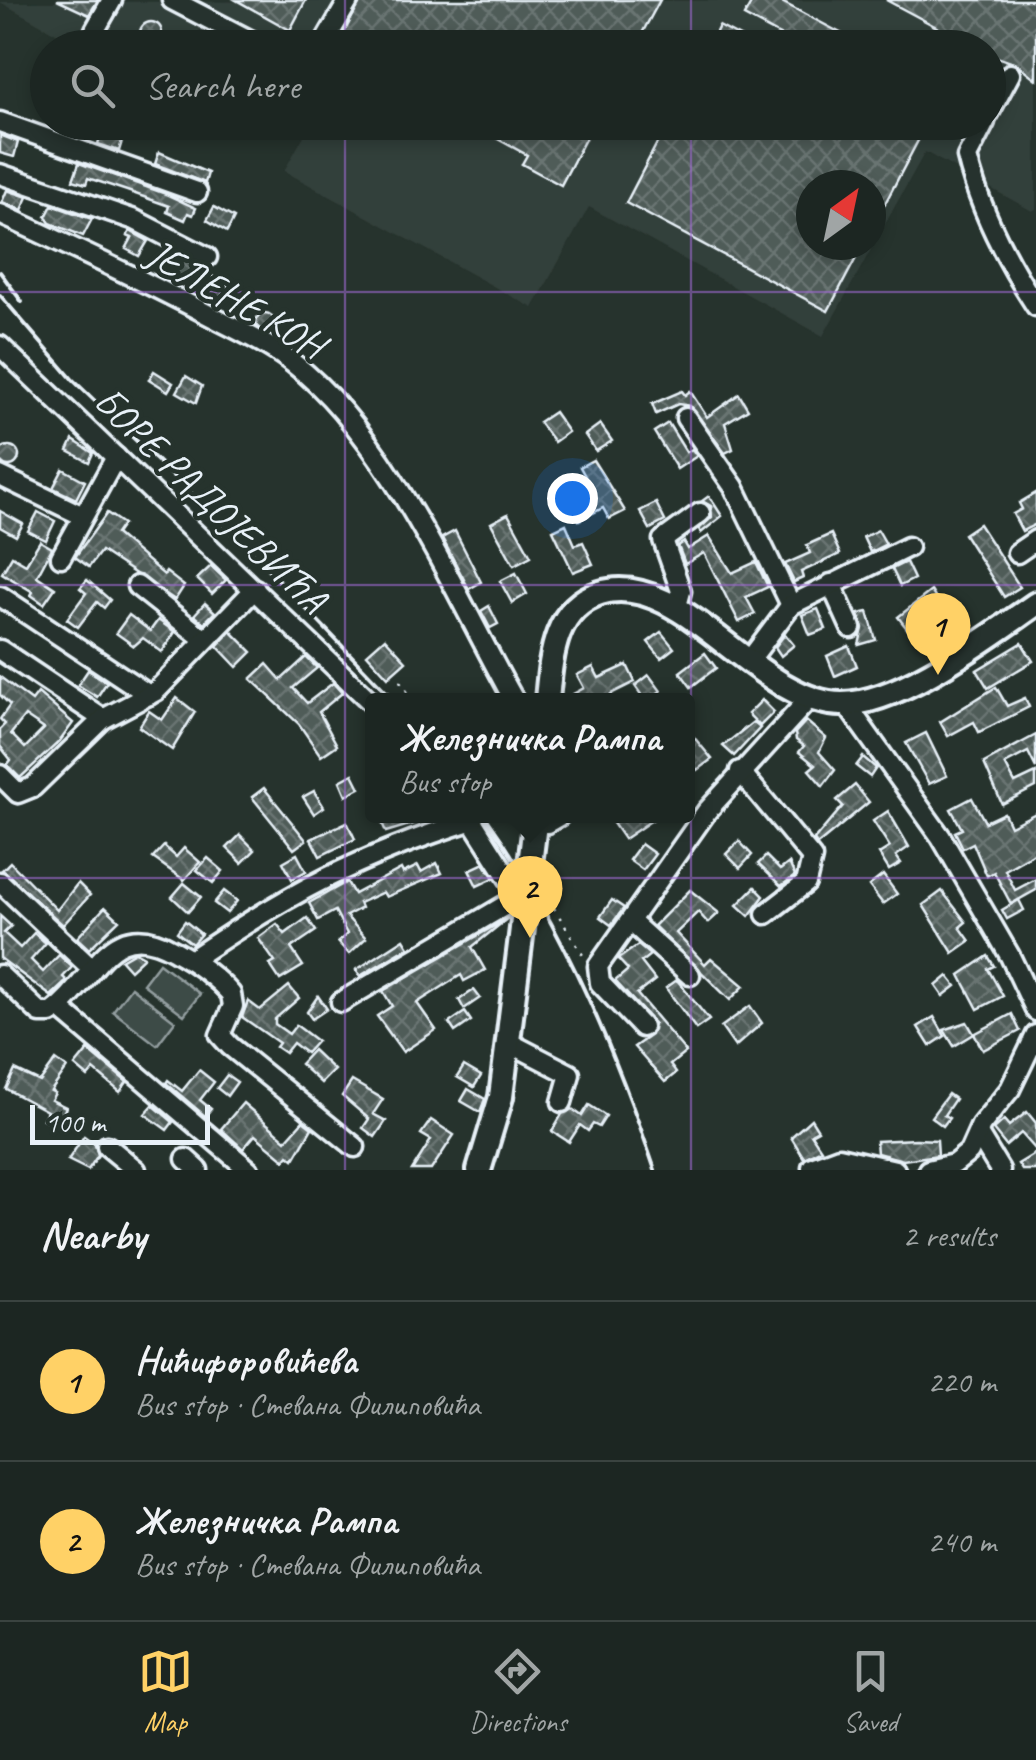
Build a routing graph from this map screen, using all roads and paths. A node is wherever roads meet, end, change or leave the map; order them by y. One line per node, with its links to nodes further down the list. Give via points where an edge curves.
1 (112, 0): 4 (street)
2 (172, 0): 5 (street)
3 (349, 0): 6 (street)
4 (95, 30)
5 (231, 30)
6 (332, 30)
7 (1010, 74): 8 (street)
8 (1006, 82)
9 (0, 122): 10 (street)
10 (30, 133)
11 (51, 140): 14 (street)
12 (976, 140): 17 (street, via 967,157 972,180 1004,256)
13 (0, 174): 16 (street, via 135,220)
14 (197, 192)
15 (0, 214): 41 (street, ЈЕЛЕНЕ КОН, via 256,340 310,378 352,422 396,486)
16 (207, 257)
17 (1036, 306)
18 (0, 346): 20 (street, БОРЕ РАДОЈЕВИЋА)
19 (686, 418): 32 (street, via 734,487)
20 (116, 458): 23 (street); 30 (street, БОРЕ РАДОЈЕВИЋА)
21 (0, 476): 23 (street)
22 (700, 513): 33 (street, via 663,540 681,591)
23 (81, 516): 27 (street)
24 (1036, 540): 26 (street)
25 (908, 547): 28 (street)
26 (1016, 553)
27 (61, 558)
28 (831, 584): 32 (street); 35 (street)
29 (137, 586): 36 (street)
30 (255, 589): 36 (street); 44 (street, БОРЕ РАДОЈЕВИЋА)
31 (0, 596): 43 (street)
32 (791, 605): 38 (street)
33 (676, 610): 38 (main road); 42 (main road, via 617,590 586,598 556,639)
34 (1033, 611): 46 (main road, via 887,694)
35 (851, 628)
36 (204, 639): 43 (street)
37 (0, 650): 47 (street)
38 (750, 661): 45 (main road)
39 (400, 681): 40 (path)
40 (408, 693)
41 (510, 693)
42 (548, 693)
43 (149, 695): 47 (street)
44 (365, 696)
45 (809, 700): 46 (main road); 48 (street)
46 (846, 704): 64 (street, via 922,807)
47 (103, 718): 49 (street, via 21,794)
48 (740, 771): 55 (street, via 812,858 806,883); 56 (street)
49 (0, 775)
50 (458, 823): 57 (street, via 342,867 280,899)
51 (474, 823): 54 (street, via 508,879)
52 (535, 823): 54 (main road)
53 (0, 882): 58 (street)
54 (528, 884): 59 (path, via 548,896); 62 (street); 67 (main road)
55 (766, 914)
56 (630, 921): 59 (street); 61 (street)
57 (192, 960): 58 (street, via 142,936 116,946); 71 (street, via 233,999 220,1035)
58 (92, 969): 63 (street)
59 (596, 973): 65 (street)
60 (0, 975): 63 (street, via 40,1013)
61 (690, 975)
62 (341, 1002)
63 (55, 1010): 74 (street)
64 (1036, 1011)
65 (642, 1027)
66 (1036, 1035): 69 (street)
67 (510, 1043): 68 (street, via 570,1074); 75 (main road)
68 (562, 1102)
69 (978, 1134): 77 (street, via 958,1162); 78 (street)
70 (107, 1146): 73 (street)
71 (355, 1146)
72 (812, 1167): 76 (street, via 839,1157)
73 (136, 1170)
74 (249, 1170)
75 (479, 1170)
76 (895, 1170)
77 (928, 1170)
78 (1000, 1170)

